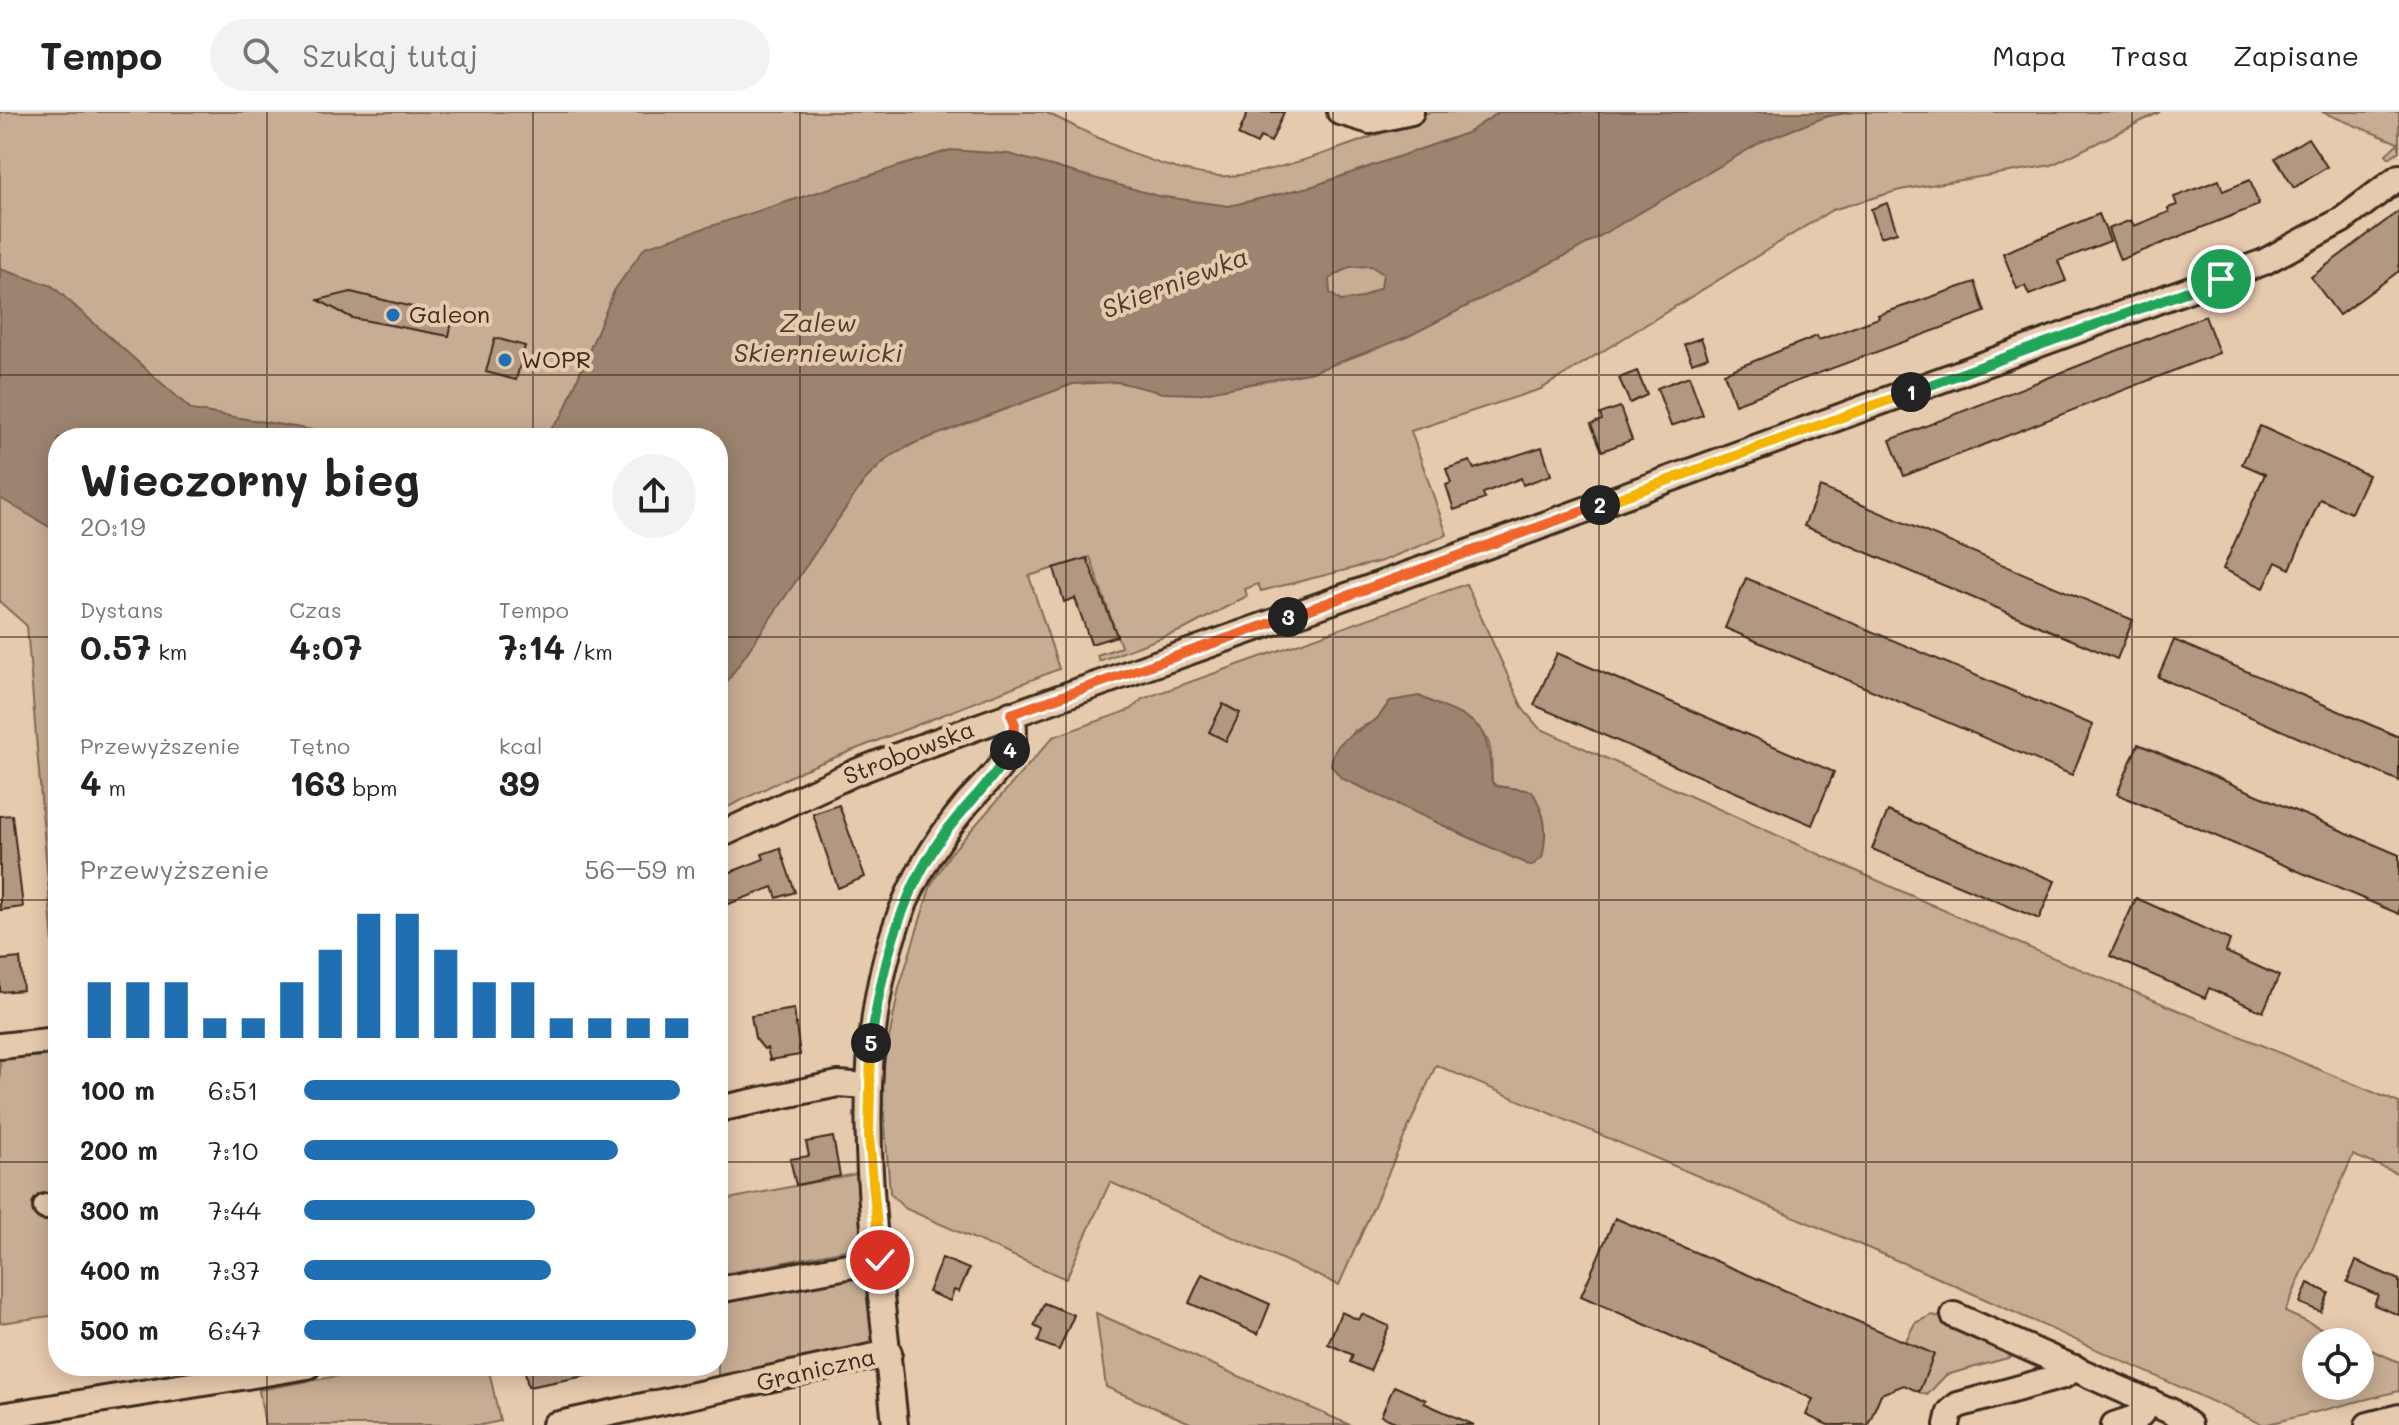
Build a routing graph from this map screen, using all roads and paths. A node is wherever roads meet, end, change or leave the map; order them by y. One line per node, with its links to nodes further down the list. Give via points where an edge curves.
1 (1340, 112): 2 (street, via 1370,121)
2 (1411, 112)
3 (2399, 177): 4 (street, Strobowska, via 2342,220 2264,262)
4 (1011, 714): 5 (street, Strobowska, via 856,772); 8 (street, Graniczna, via 1014,736 1004,761 940,839 899,918 875,1013)
5 (728, 831)
6 (48, 1041): 7 (street)
7 (0, 1046)
8 (868, 1086): 9 (street, via 838,1084); 10 (street, Graniczna)
9 (728, 1107)
10 (880, 1260): 11 (street); 13 (street, Graniczna)
11 (728, 1288)
12 (1954, 1315): 14 (street)
13 (889, 1353): 19 (street, Graniczna); 20 (street, Graniczna)
14 (2075, 1368): 16 (street); 21 (street, via 2063,1376 1958,1405)
15 (246, 1376): 17 (street)
16 (2151, 1402): 22 (street, via 2138,1417); 23 (street)
17 (0, 1416)
18 (2399, 1417): 24 (street)
19 (555, 1425)
20 (895, 1425)
21 (1947, 1425)
22 (2114, 1425)
23 (2189, 1425)
24 (2368, 1425)

